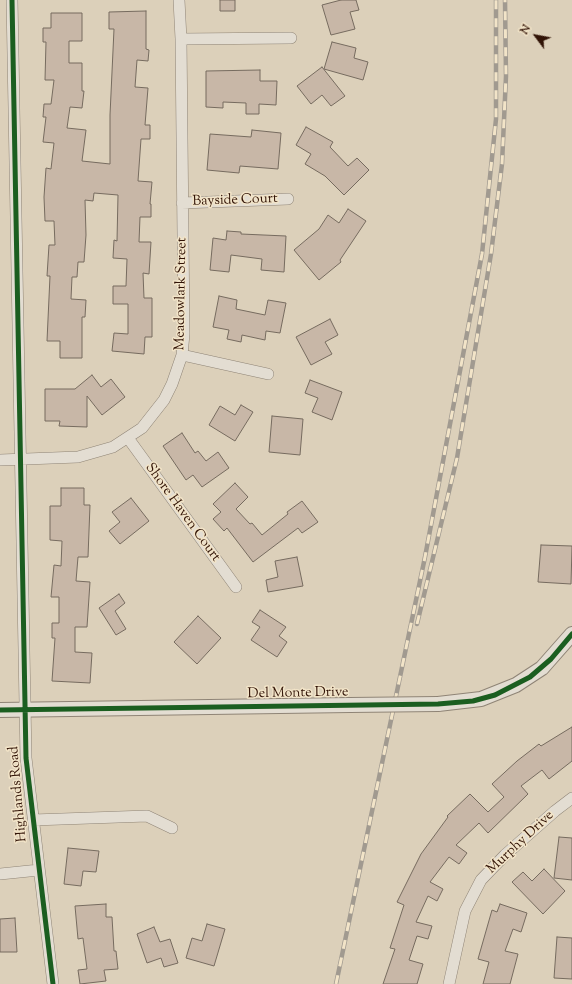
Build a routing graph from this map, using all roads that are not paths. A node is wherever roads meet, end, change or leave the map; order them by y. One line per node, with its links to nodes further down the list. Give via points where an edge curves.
1 (12, 0): 11 (street, Highlands Road)
2 (179, 0): 4 (street, Meadowlark Street)
3 (292, 38): 4 (street)
4 (181, 39): 6 (street, Meadowlark Street)
5 (288, 199): 6 (street, Bayside Court)
6 (182, 203): 7 (street, Meadowlark Street)
7 (182, 355): 8 (street); 9 (street, Meadowlark Street, via 164,400 142,428)
8 (268, 374)
9 (128, 438): 11 (street, Meadowlark Street, via 113,447 78,457); 12 (street, Shore Haven Court)
10 (0, 460): 11 (street, Meadowlark Street)
11 (20, 460): 15 (street, Highlands Road)
12 (236, 587)
13 (572, 634): 15 (street, Del Monte Drive, bridge, via 542,668 516,685 481,699 438,704)
14 (0, 710): 15 (street, Del Monte Drive)
15 (26, 710): 17 (street, Highlands Road, via 26,758)
16 (572, 798): 22 (street, Murphy Drive, via 505,855 481,880 465,911)
17 (33, 820): 18 (street, via 146,816); 19 (street, Highlands Road)
18 (172, 828)
19 (39, 870): 20 (street); 21 (street, Highlands Road)
20 (0, 874)
21 (53, 984)
22 (449, 984)

